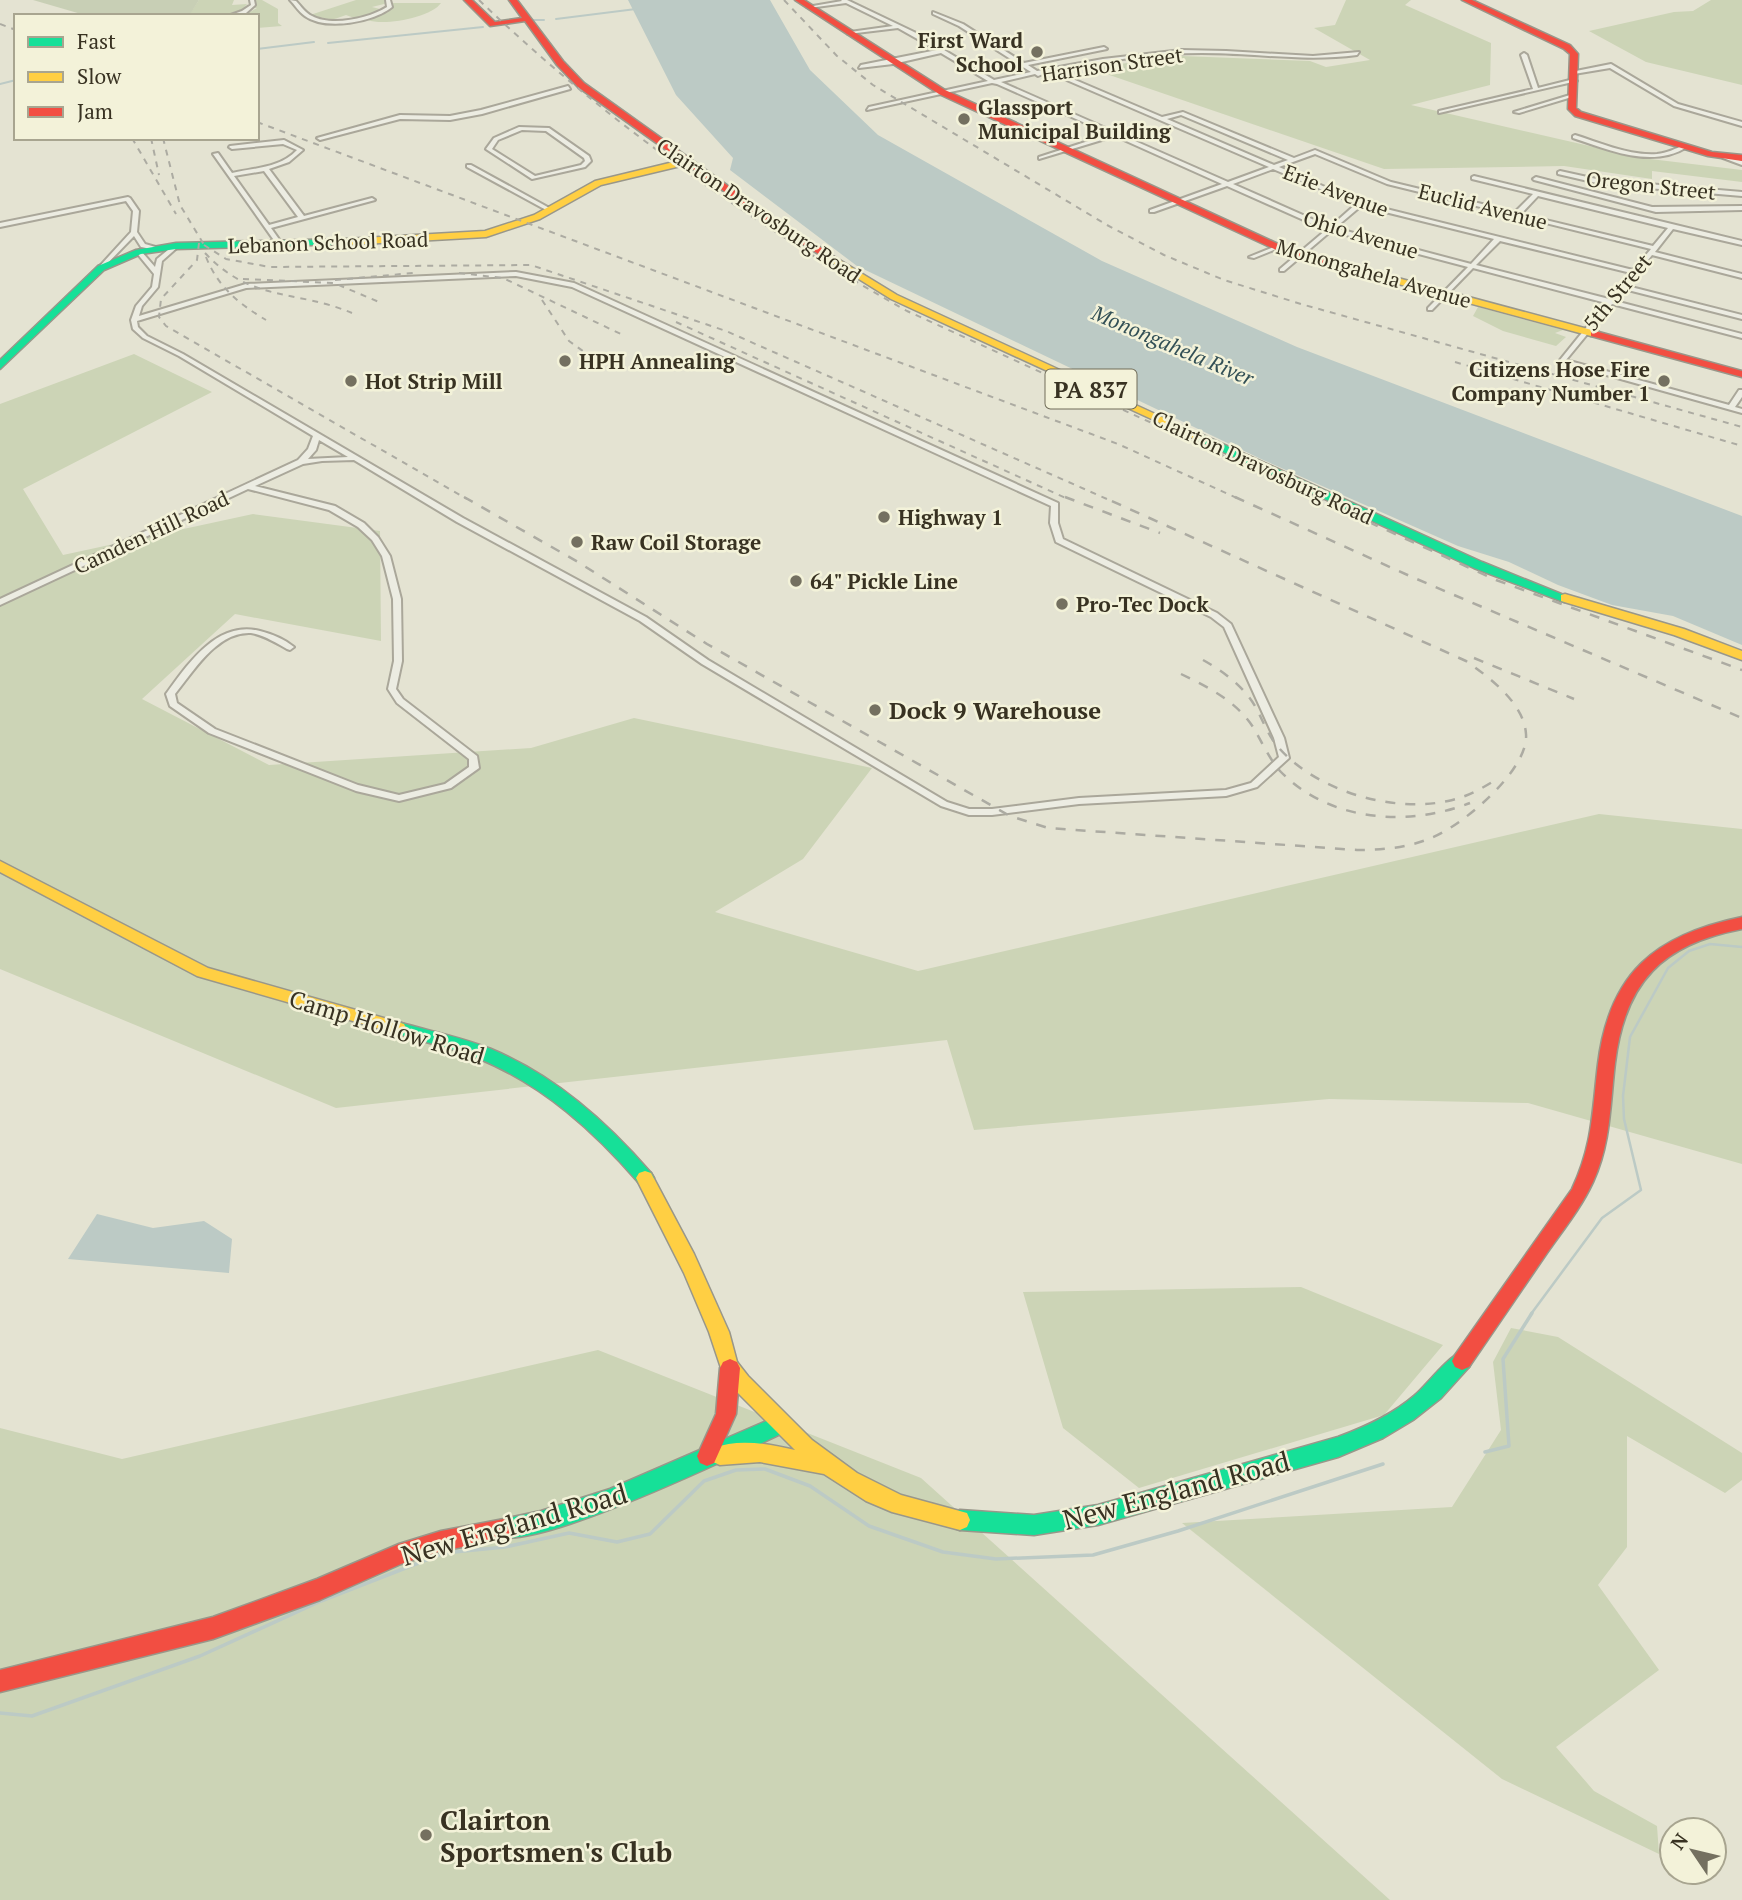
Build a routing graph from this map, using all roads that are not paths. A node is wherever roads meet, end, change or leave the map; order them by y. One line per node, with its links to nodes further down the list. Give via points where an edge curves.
1 (252, 0): 10 (street, via 251,8)
2 (292, 0): 3 (street, via 306,16 330,21 380,14 390,7)
3 (388, 0)
4 (468, 0): 11 (main road, via 493,24)
5 (513, 0): 11 (main road, Clairton Dravosburg Road / PA 837)
6 (1466, 0): 24 (main road, via 1567,47 1574,54)
7 (844, 1): 8 (street); 12 (street, Ohio Avenue)
8 (804, 3): 13 (main road, Monongahela Avenue)
9 (935, 13): 19 (street)
10 (235, 14)
11 (527, 19): 45 (main road, Clairton Dravosburg Road / PA 837, via 570,75)
12 (896, 27): 13 (street); 15 (street, Ohio Avenue)
13 (850, 33): 18 (main road, Monongahela Avenue)
14 (1104, 48): 19 (street)
15 (942, 51): 18 (street); 23 (street, Ohio Avenue)
16 (1357, 52): 21 (street, Harrison Street, via 1294,59 1184,51)
17 (1524, 55): 26 (street)
18 (893, 61): 20 (street); 27 (main road, Monongahela Avenue)
19 (1022, 65): 22 (street)
20 (861, 68)
21 (1050, 72): 22 (street, Harrison Street); 31 (street, Erie Avenue)
22 (1038, 74): 23 (street, Harrison Street)
23 (996, 83): 27 (street, Harrison Street); 34 (street, Ohio Avenue)
24 (1574, 83): 26 (street); 30 (street); 32 (street, via 1611,66 1676,105); 39 (main road, via 1572,109 1578,114)
25 (568, 88): 36 (street, via 482,112 450,118 400,117)
26 (1536, 89): 29 (street)
27 (945, 93): 28 (street, Harrison Street); 40 (main road, Monongahela Avenue)
28 (869, 109)
29 (1441, 112)
30 (1517, 113)
31 (1162, 119): 37 (street, via 1181,113); 48 (street, Erie Avenue)
32 (1742, 124)
33 (1257, 133): 37 (street)
34 (1115, 134): 40 (street); 57 (street, Ohio Avenue)
35 (1575, 136): 39 (street, via 1643,155 1672,154)
36 (320, 138)
37 (1243, 138): 44 (street)
38 (232, 146): 49 (street, via 284,142 299,147 294,159)
39 (1684, 147): 42 (main road)
40 (1068, 150): 43 (street); 62 (main road, Monongahela Avenue)
41 (216, 154): 51 (street)
42 (1734, 157): 46 (street)
43 (1041, 158)
44 (1294, 160): 48 (street); 71 (street, Euclid Avenue, via 1315,152 1389,183)
45 (686, 162): 67 (main road, Lebanon School Road, via 598,183); 113 (main road, Clairton Dravosburg Road / PA 837, via 837,263 956,328 1478,565)
46 (1742, 163)
47 (469, 166): 58 (street)
48 (1275, 167): 57 (street); 63 (street, Erie Avenue)
49 (265, 168): 51 (street); 72 (street)
50 (1560, 173): 60 (street, Oregon Street, via 1601,182)
51 (233, 174): 75 (street)
52 (534, 178): 52 (street, via 583,166 587,157 540,128 521,128 496,139 489,149); 55 (street)
53 (1474, 178): 59 (street)
54 (1536, 179): 66 (street)
55 (524, 181)
56 (514, 184): 58 (street)
57 (1227, 184): 62 (street); 76 (street, Ohio Avenue)
58 (504, 187): 67 (street)
59 (1538, 193): 69 (street); 71 (street)
60 (1742, 194)
61 (372, 200): 72 (street)
62 (1179, 201): 68 (street); 82 (main road, Monongahela Avenue)
63 (1360, 204): 76 (street); 78 (street, Erie Avenue)
64 (1676, 209): 65 (street); 66 (street); 70 (street)
65 (1740, 209)
66 (1656, 210): 69 (street)
67 (550, 211): 80 (main road, Lebanon School Road, via 486,234)
68 (1152, 211)
69 (1620, 213): 74 (street)
70 (1684, 213)
71 (1517, 214): 84 (street, Euclid Avenue)
72 (302, 218): 75 (street)
73 (0, 225): 77 (street, via 128,199 136,211)
74 (1671, 226): 79 (street); 84 (street, 5th Street)
75 (269, 227): 80 (street)
76 (1330, 229): 86 (street); 88 (street, Ohio Avenue)
77 (134, 232): 83 (street, via 143,246); 89 (street)
78 (1498, 239): 88 (street); 91 (street, Erie Avenue)
79 (1742, 243)
80 (280, 245): 81 (main road, Lebanon School Road)
81 (176, 246): 83 (main road, Lebanon School Road); 92 (street, via 162,255)
82 (1278, 247): 86 (main road, Monongahela Avenue); 87 (street)
83 (156, 248): 85 (main road, Lebanon School Road)
84 (1652, 250): 91 (street, 5th Street); 93 (street, Euclid Avenue)
85 (139, 253): 89 (main road, Lebanon School Road); 92 (street)
86 (1299, 256): 90 (street); 95 (main road, Monongahela Avenue)
87 (1252, 257)
88 (1471, 267): 95 (street); 96 (street, Ohio Avenue)
89 (101, 268): 102 (main road, Lebanon School Road)
90 (1282, 270)
91 (1634, 272): 94 (street, 5th Street)
92 (158, 275): 99 (street)
93 (1742, 276)
94 (1622, 287): 96 (street, 5th Street); 98 (street)
95 (1444, 294): 97 (street); 100 (main road, Monongahela Avenue)
96 (1609, 303): 100 (street, 5th Street); 101 (street, Ohio Avenue)
97 (1430, 309)
98 (1742, 317)
99 (134, 320): 107 (street, via 135,328 145,337); 108 (street, via 246,286 516,274 574,285 1055,505 1059,540 1228,626 1284,758 1254,785 1226,793 969,812 943,804 705,662 643,619)
100 (1584, 332): 103 (main road, Monongahela Avenue); 105 (street, 5th Street, via 1562,361)
101 (1742, 337)
102 (0, 366)
103 (1742, 374)
104 (1742, 392): 105 (street)
105 (1731, 408): 106 (street)
106 (1742, 411)
107 (316, 437): 108 (street); 109 (street)
108 (355, 459): 109 (street, Camden Hill Road)
109 (301, 463): 110 (street, Camden Hill Road)
110 (248, 487): 111 (street, Camden Hill Road); 112 (street, via 332,508 375,539 386,556 397,599 398,661 392,689 400,701 474,758 474,768 448,786 399,798 356,788 212,731 173,704 170,694 223,635 245,628)
111 (0, 602)
112 (290, 647)
113 (1742, 656)
114 (0, 866): 116 (main road, Camp Hollow Road, via 203,972 486,1054 566,1099 609,1136 645,1178 666,1212 715,1322)
115 (1742, 923): 119 (main road, New England Road, via 1685,935 1670,943 1624,996 1615,1021 1596,1153 1578,1194 1464,1359 1406,1416 1338,1447 1098,1515 1034,1525 978,1523 931,1514 883,1498)
116 (730, 1368): 117 (main road, Camp Hollow Road); 118 (main road, via 728,1414)
117 (778, 1425): 118 (main road, New England Road); 119 (main road, New England Road)
118 (707, 1456): 119 (main road, via 760,1452); 120 (main road, New England Road, via 616,1500 539,1522 440,1541 213,1628)
119 (828, 1468)
120 (0, 1681)

